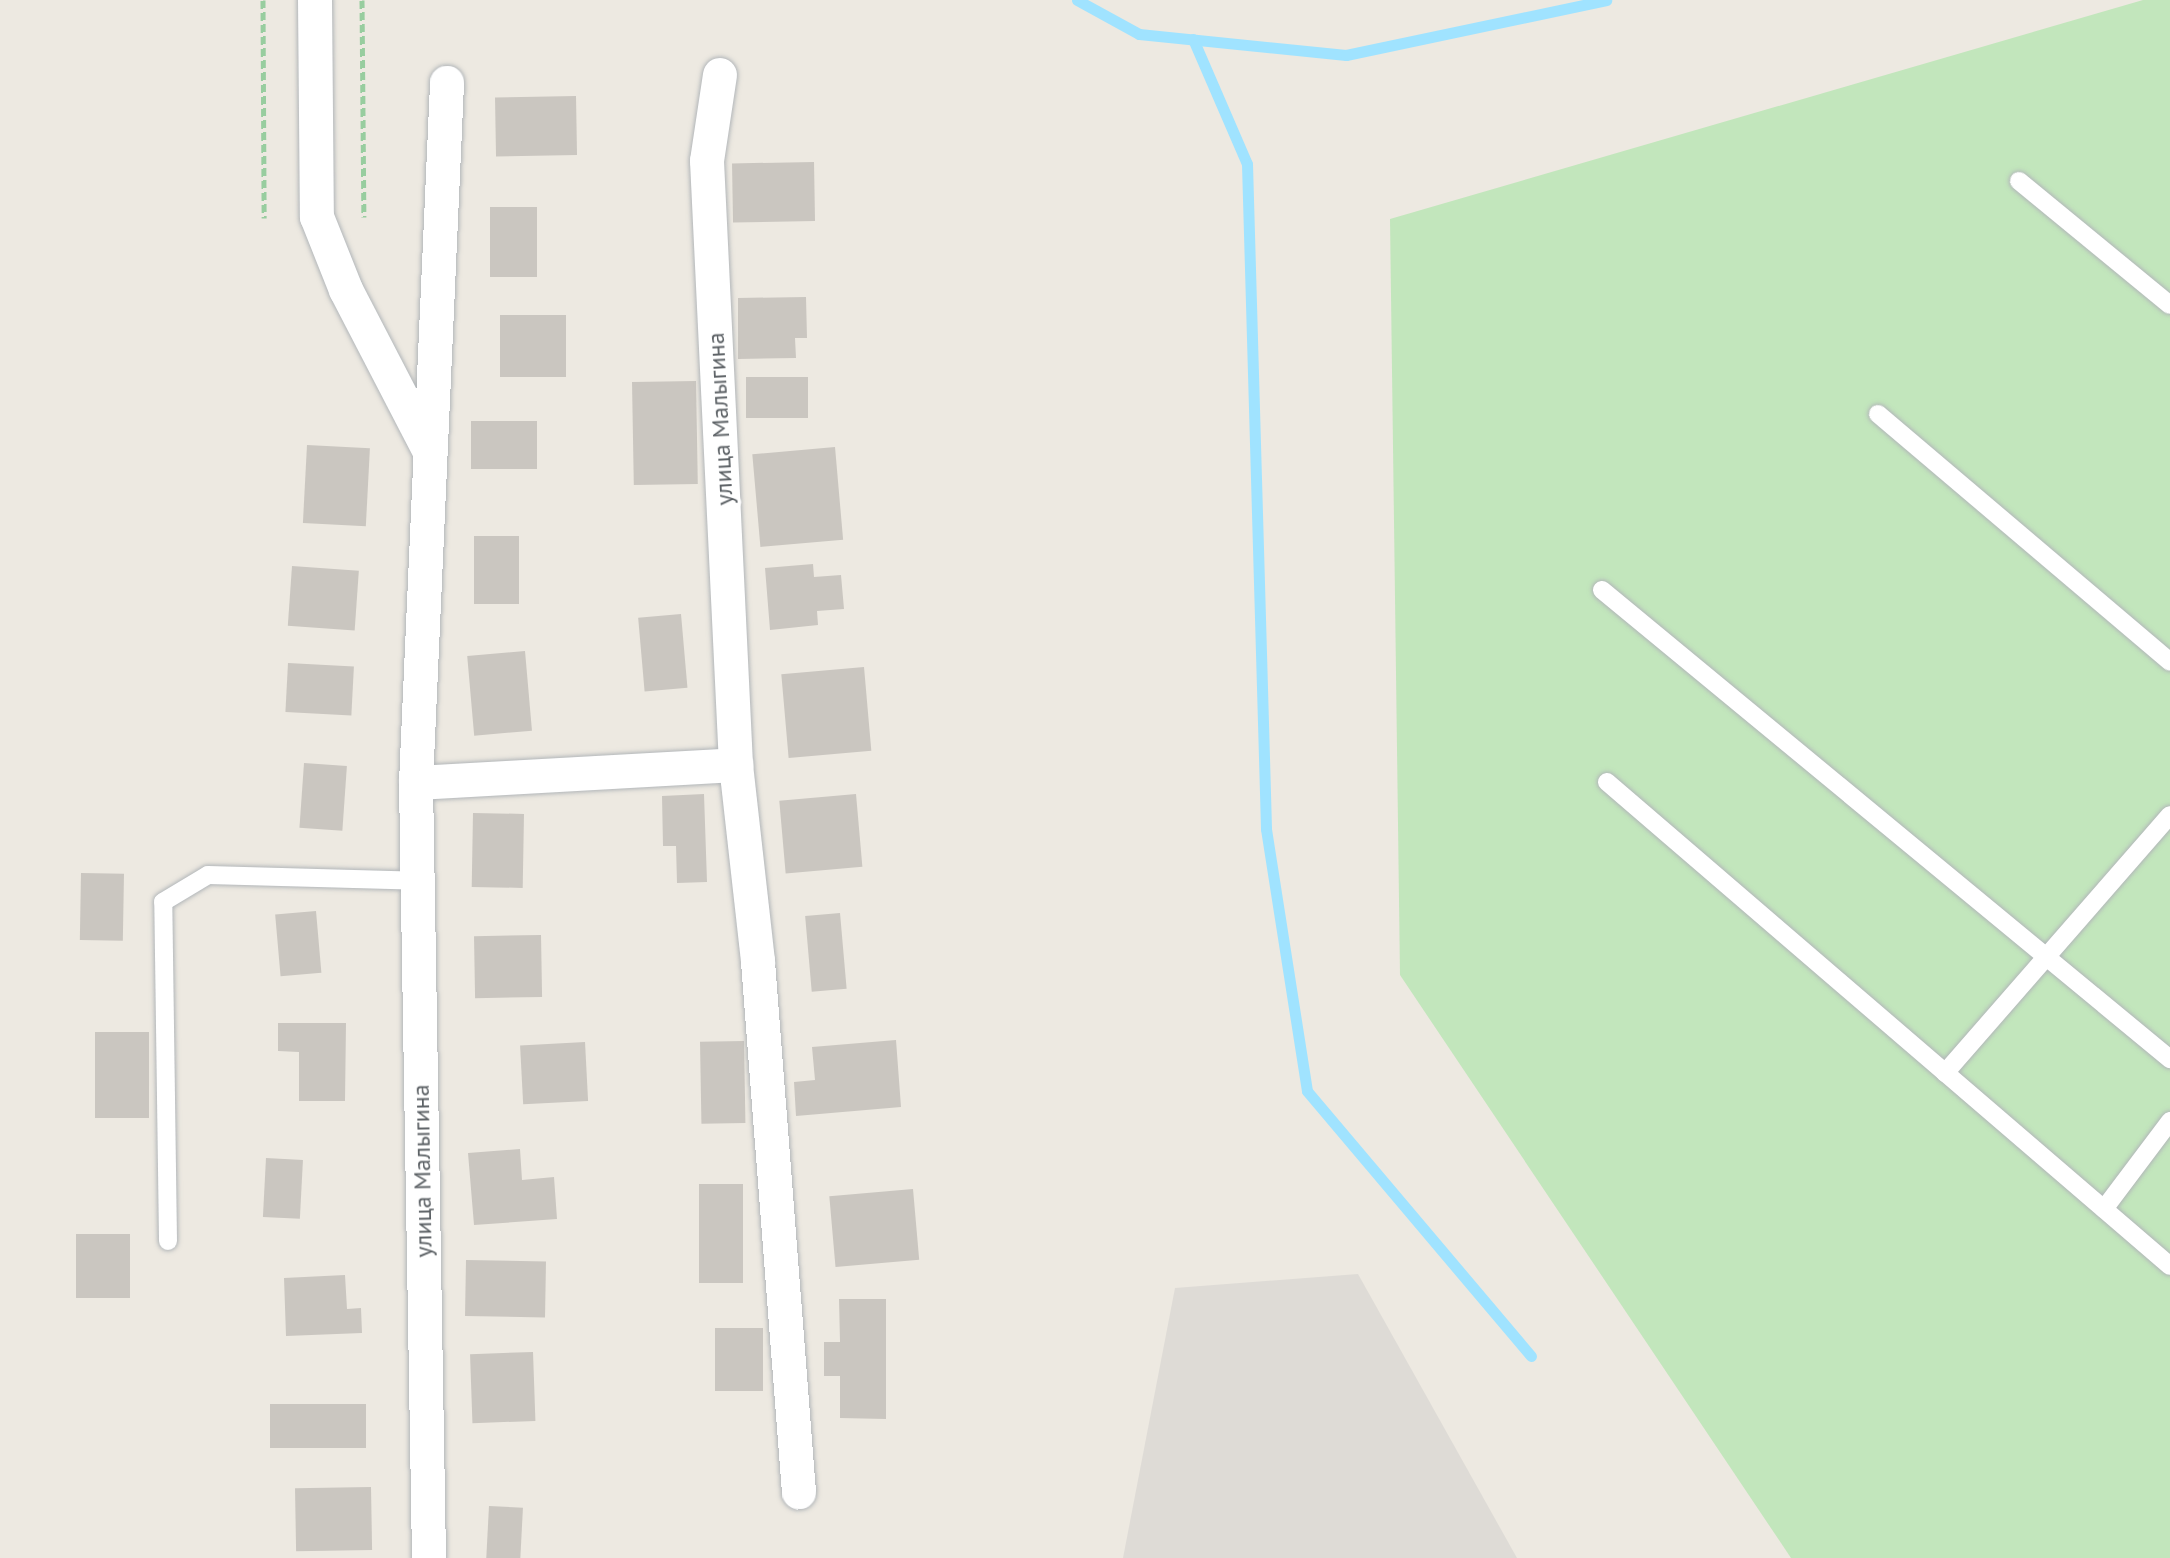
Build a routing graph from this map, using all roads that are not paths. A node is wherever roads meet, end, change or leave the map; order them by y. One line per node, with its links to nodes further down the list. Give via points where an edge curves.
1 (315, 0): 7 (street, via 317,217 346,290)
2 (720, 75): 10 (street, улица Малыгина, via 707,161)
3 (447, 83): 7 (street, улица Малыгина)
4 (2019, 181): 5 (lane)
5 (2170, 305)
6 (1878, 414): 9 (lane)
7 (431, 453): 12 (street, улица Малыгина)
8 (1602, 590): 15 (lane)
9 (2170, 662)
10 (736, 765): 12 (street); 22 (street, улица Малыгина, via 758,962)
11 (1607, 782): 17 (lane)
12 (416, 783): 14 (street, улица Малыгина)
13 (2170, 815): 15 (lane)
14 (418, 881): 20 (lane, via 208,875 163,902); 23 (street, улица Малыгина)
15 (2046, 958): 16 (lane); 17 (lane)
16 (2170, 1059)
17 (1945, 1073): 19 (lane)
18 (2170, 1121): 19 (lane)
19 (2104, 1209): 21 (lane)
20 (168, 1241)
21 (2170, 1266)
22 (799, 1492)
23 (429, 1558)

